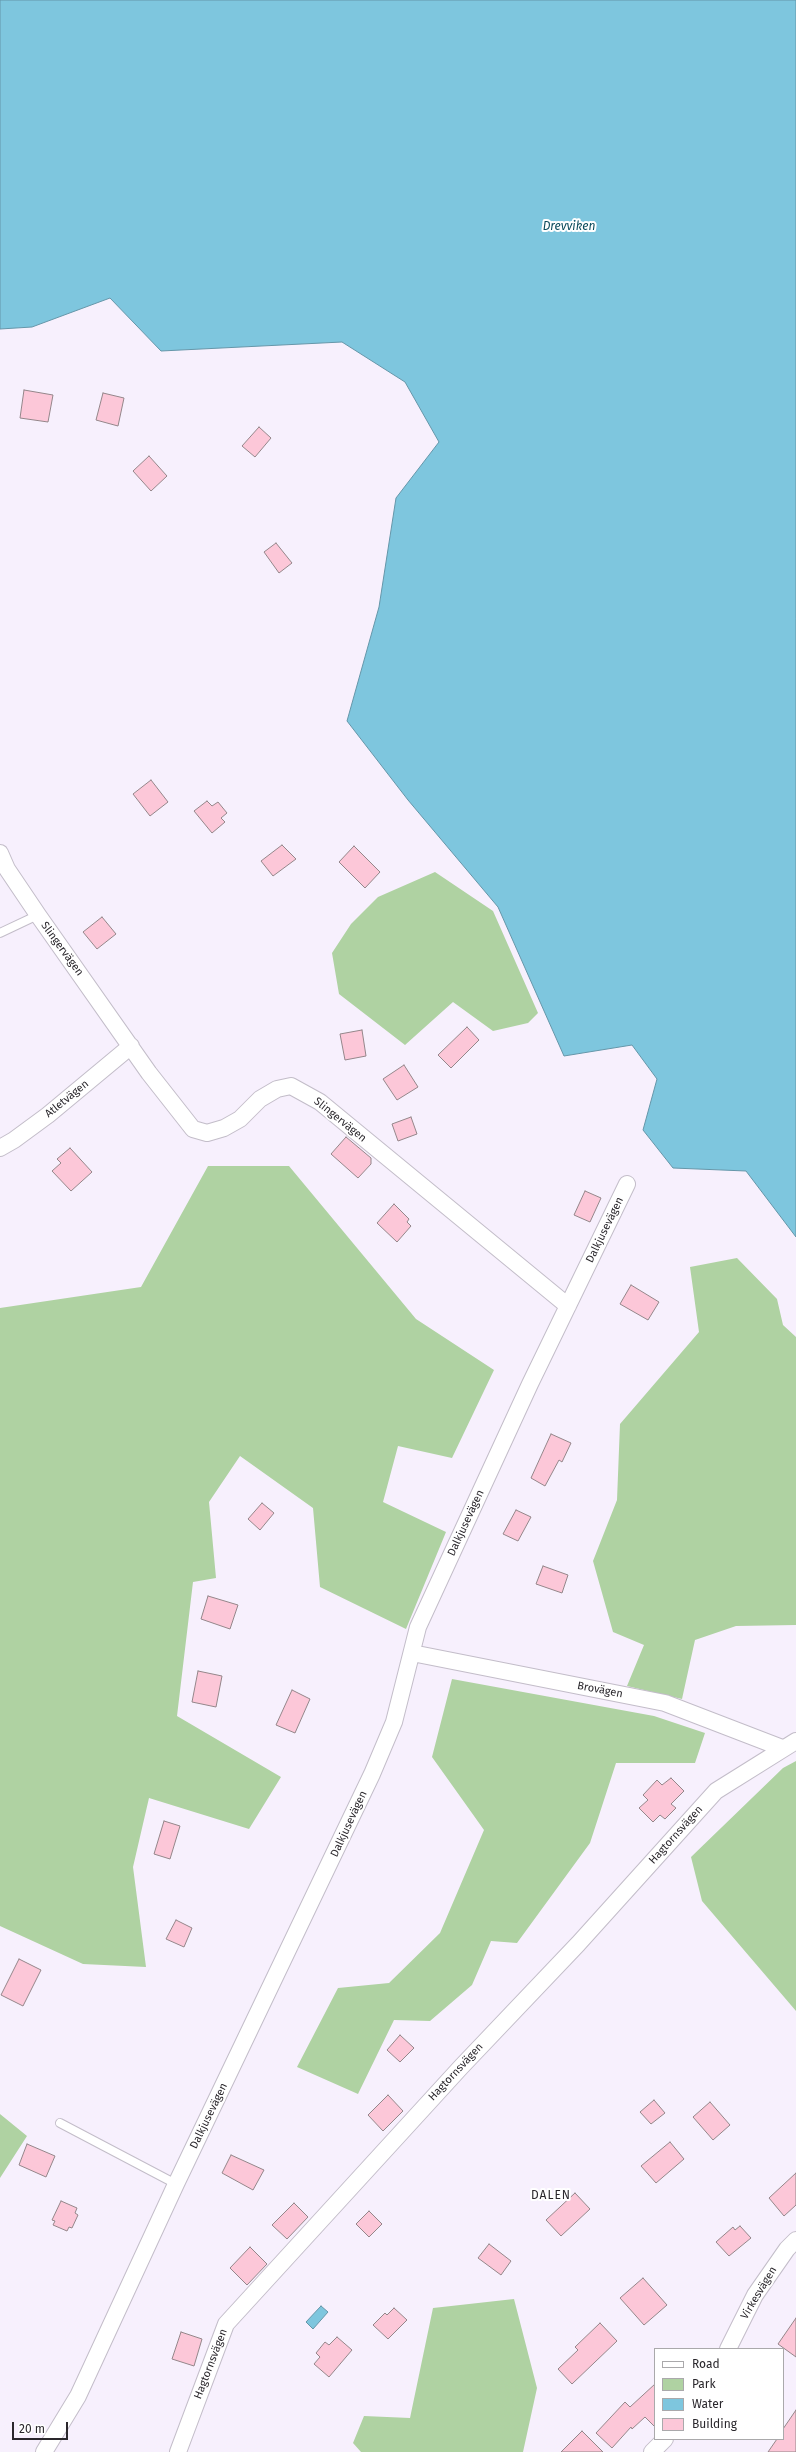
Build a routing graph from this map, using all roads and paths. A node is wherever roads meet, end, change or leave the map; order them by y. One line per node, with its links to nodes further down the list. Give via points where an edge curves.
1 (0, 853): 2 (street, Slingervägen, via 7,869)
2 (38, 915): 3 (lane); 4 (street, Slingervägen)
3 (0, 933)
4 (131, 1046): 5 (street, Atletvägen, via 48,1114); 7 (street, Slingervägen, via 193,1129 207,1133 224,1128 240,1119 260,1099 277,1089 291,1086 320,1102)
5 (0, 1148)
6 (627, 1184): 7 (street, Dalkjusevägen)
7 (568, 1306): 8 (street, Dalkjusevägen, via 418,1627)
8 (412, 1653): 10 (street, Brovägen, via 665,1703); 12 (street, Dalkjusevägen, via 394,1722 372,1774)
9 (796, 1741): 10 (street, Hagtornsvägen)
10 (782, 1748): 17 (street, Hagtornsvägen, via 716,1791 226,2324)
11 (60, 2123): 12 (lane)
12 (176, 2184): 16 (street, Dalkjusevägen, via 78,2396)
13 (796, 2240): 14 (street, Virkesvägen, via 755,2295)
14 (728, 2348)
15 (663, 2440): 18 (street)
16 (44, 2452)
17 (178, 2452)
18 (652, 2452)

